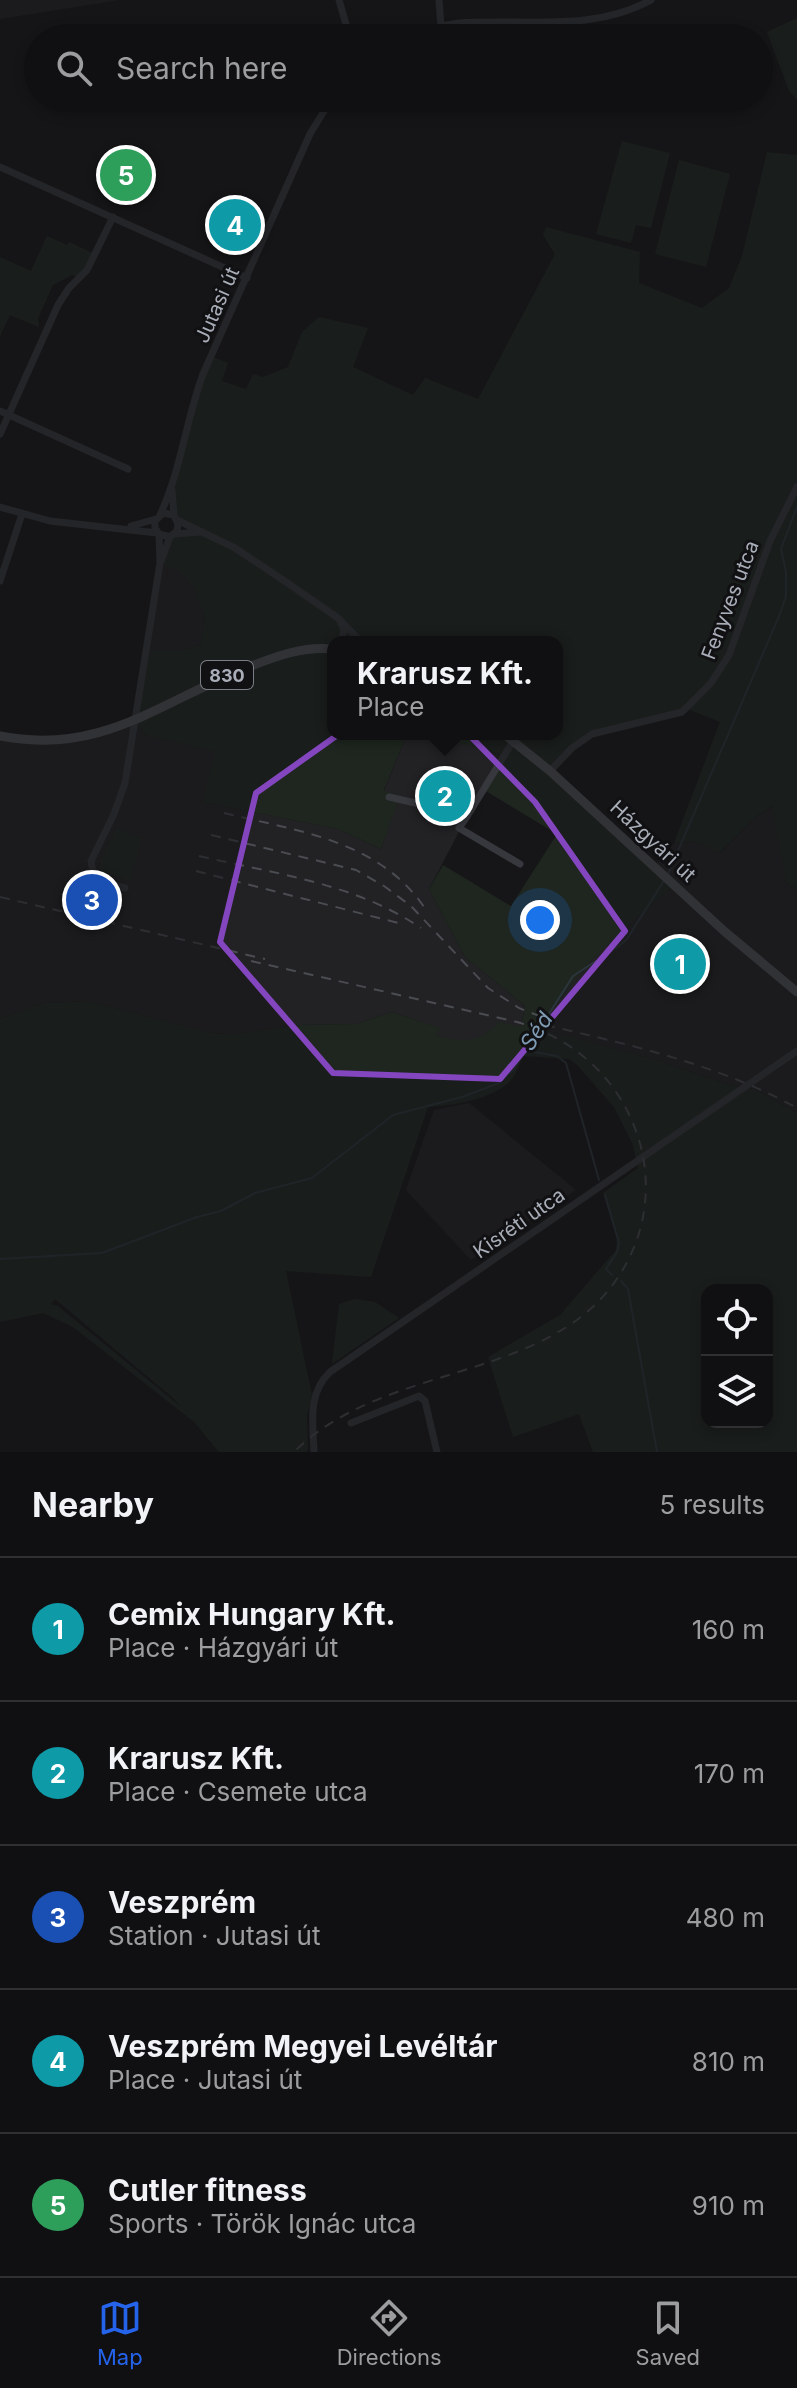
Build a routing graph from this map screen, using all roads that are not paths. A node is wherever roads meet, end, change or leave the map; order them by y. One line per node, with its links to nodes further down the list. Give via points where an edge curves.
1 (339, 0): 4 (street)
2 (439, 0): 5 (street)
3 (651, 0): 6 (street, via 586,21)
4 (346, 24)
5 (441, 24)
6 (457, 24)
7 (323, 112): 10 (street, Jutasi út)
8 (0, 167): 9 (street)
9 (113, 217): 10 (street); 11 (street, via 87,270 58,305)
10 (247, 278): 15 (street, Jutasi út, via 192,404)
11 (4, 413): 12 (street); 13 (street)
12 (0, 434)
13 (128, 469)
14 (797, 487): 34 (street, Fenyves utca, via 770,541 729,655 711,683 682,712 592,734)
15 (172, 489): 18 (street, Jutasi út); 19 (street, Jutasi út)
16 (0, 507): 17 (street)
17 (22, 514): 20 (street); 25 (street)
18 (158, 517): 19 (street, via 167,513); 20 (street); 22 (street, Jutasi út)
19 (176, 518): 21 (street); 23 (street, Jutasi út)
20 (128, 527): 22 (street)
21 (202, 531): 23 (street); 26 (street)
22 (158, 534): 23 (street); 24 (street, Jutasi út)
23 (172, 535): 24 (street, Jutasi út)
24 (160, 563): 30 (street, Jutasi út)
25 (0, 581)
26 (338, 618): 27 (street); 28 (street)
27 (342, 636)
28 (355, 636)
29 (327, 649): 30 (main road, 830, via 279,655)
30 (134, 722): 31 (main road, 830, via 72,740); 38 (street, Jutasi út, via 123,792 91,867 94,878)
31 (0, 736)
32 (507, 740): 36 (street)
33 (513, 740): 34 (main road, Házgyári út)
34 (550, 771): 39 (main road, Házgyári út)
35 (389, 797): 36 (street)
36 (468, 815): 37 (street, via 459,828)
37 (520, 864)
38 (125, 888)
39 (775, 976): 40 (main road, Házgyári út); 41 (main road)
40 (797, 990)
41 (797, 998)
42 (797, 1052): 44 (street, Kisréti utca, via 330,1372 313,1402)
43 (351, 1423): 45 (street, via 419,1396 425,1401)
44 (314, 1452)
45 (437, 1452)

